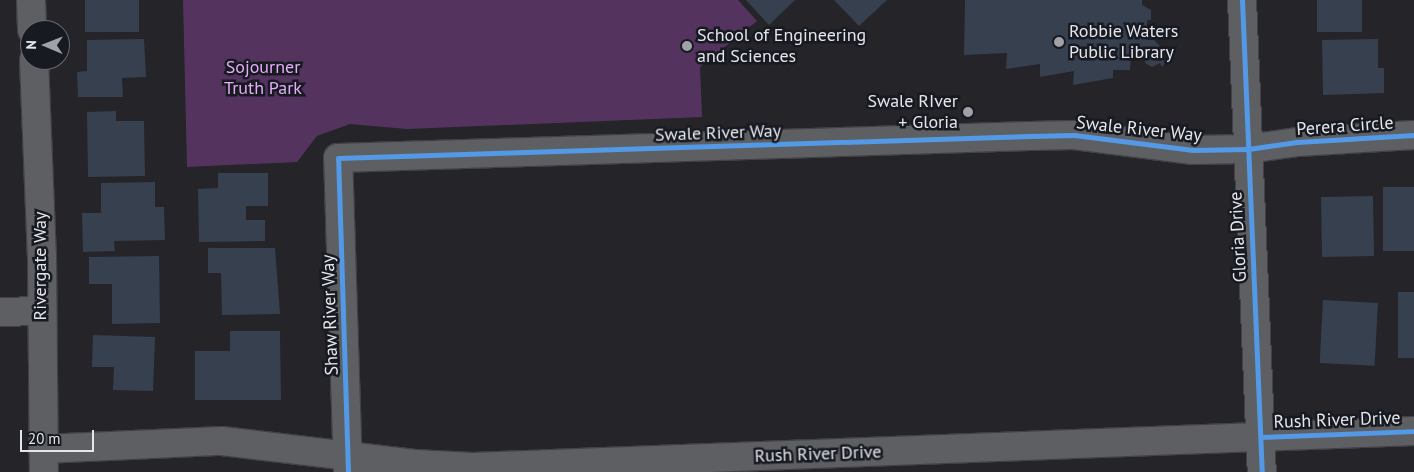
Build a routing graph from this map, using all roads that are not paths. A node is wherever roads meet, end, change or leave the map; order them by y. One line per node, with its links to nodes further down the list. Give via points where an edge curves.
1 (31, 0): 3 (street)
2 (1242, 0): 6 (street, Gloria Drive)
3 (32, 20)
4 (34, 70): 8 (street, Rivergate Way)
5 (1414, 135): 6 (street, Perera Circle, via 1297,142)
6 (1248, 149): 7 (street, Swale River Way, via 1193,150 1074,135); 11 (street, Gloria Drive)
7 (338, 158): 13 (street, Shaw River Way)
8 (41, 311): 9 (street); 12 (street, Rivergate Way)
9 (0, 312)
10 (1414, 431): 11 (street, Rush River Drive)
11 (1261, 437): 13 (street, Rush River Drive, via 472,467); 14 (street, Gloria Drive)
12 (44, 460): 13 (street, Rush River Drive, via 222,441)
13 (348, 464)
14 (1262, 472)

